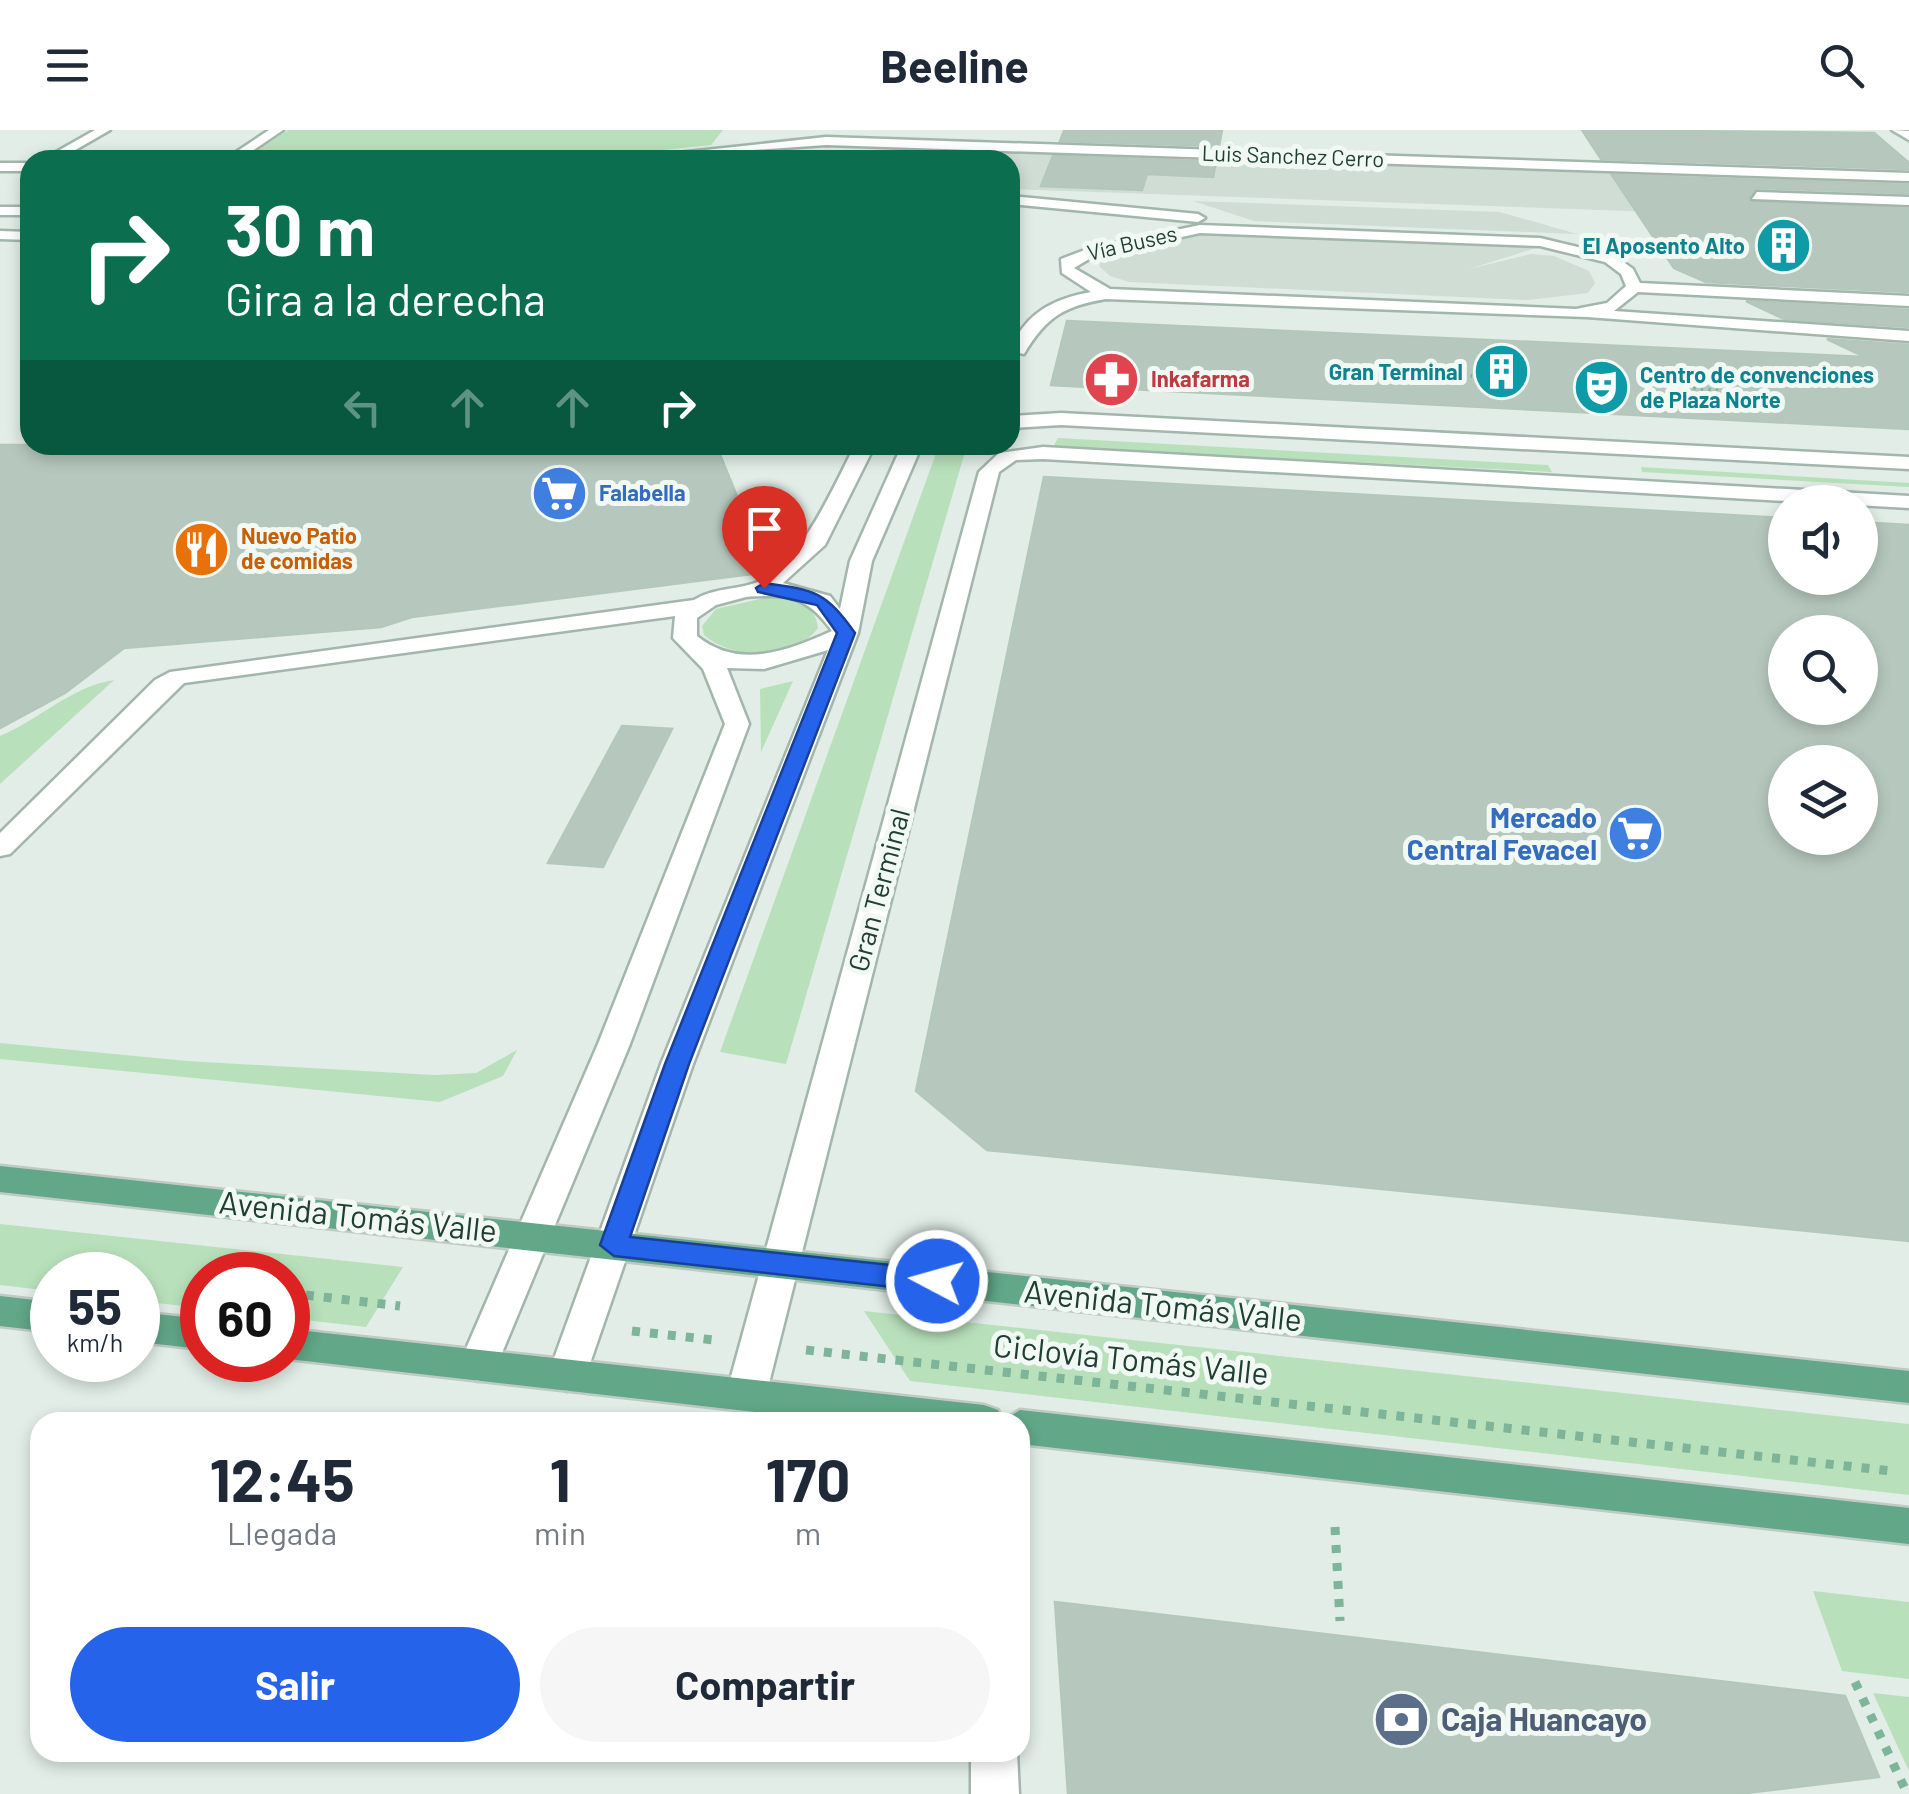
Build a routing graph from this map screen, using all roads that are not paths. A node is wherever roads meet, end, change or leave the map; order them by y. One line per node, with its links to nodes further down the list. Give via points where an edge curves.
1 (104, 130): 6 (street)
2 (277, 130): 7 (street)
3 (1898, 130): 5 (street)
4 (828, 136): 8 (street, Luis Sanchez Cerro); 9 (street, Luis Sanchez Cerro)
5 (1909, 136)
6 (67, 150)
7 (246, 150)
8 (706, 150)
9 (1909, 176)
10 (1757, 196): 11 (street)
11 (1909, 201)
12 (1109, 206): 13 (street); 14 (street); 15 (street, via 1131,220 1082,243)
13 (1020, 208)
14 (1300, 232): 15 (street, Vía Buses, via 1185,230); 16 (street, Vía Buses, via 1555,244 1610,259 1628,272)
15 (1066, 262): 17 (street, Vía Buses, via 1076,279)
16 (1634, 287): 18 (street); 19 (street)
17 (1106, 294): 20 (street, Vía Buses); 23 (street, via 1045,311)
18 (1622, 302): 20 (street, Vía Buses); 21 (street, Vía Buses)
19 (1909, 302)
20 (1576, 314): 22 (street)
21 (1909, 316)
22 (1909, 336)
23 (1020, 345)
24 (1020, 421): 29 (street)
25 (1020, 449): 30 (street, Gran Terminal)
26 (860, 455): 31 (street, via 814,545)
27 (908, 455): 33 (street, via 861,561)
28 (1006, 455): 39 (street, Gran Terminal, via 988,472)
29 (1909, 463)
30 (1909, 502)
31 (764, 588): 32 (street); 33 (street, via 822,601)
32 (697, 606): 34 (street, via 682,627); 35 (street, via 178,676)
33 (846, 633): 34 (street, via 806,653 758,662); 38 (street, via 677,1064)
34 (694, 647): 37 (street, via 714,666 738,724)
35 (0, 848)
36 (0, 1179): 37 (main road, Avenida Tomás Valle)
37 (536, 1236): 38 (main road, Avenida Tomás Valle); 43 (street)
38 (614, 1245): 39 (main road, Avenida Tomás Valle); 44 (street)
39 (780, 1264): 45 (main road, Avenida Tomás Valle); 46 (street, Gran Terminal)
40 (0, 1311): 41 (main road)
41 (30, 1314)
42 (310, 1346): 43 (main road)
43 (478, 1365): 44 (main road)
44 (567, 1375): 46 (main road)
45 (1909, 1387)
46 (746, 1395): 47 (main road)
47 (896, 1412)
48 (1030, 1427): 49 (main road)
49 (1909, 1526)
50 (994, 1762): 51 (street)
51 (995, 1794)

